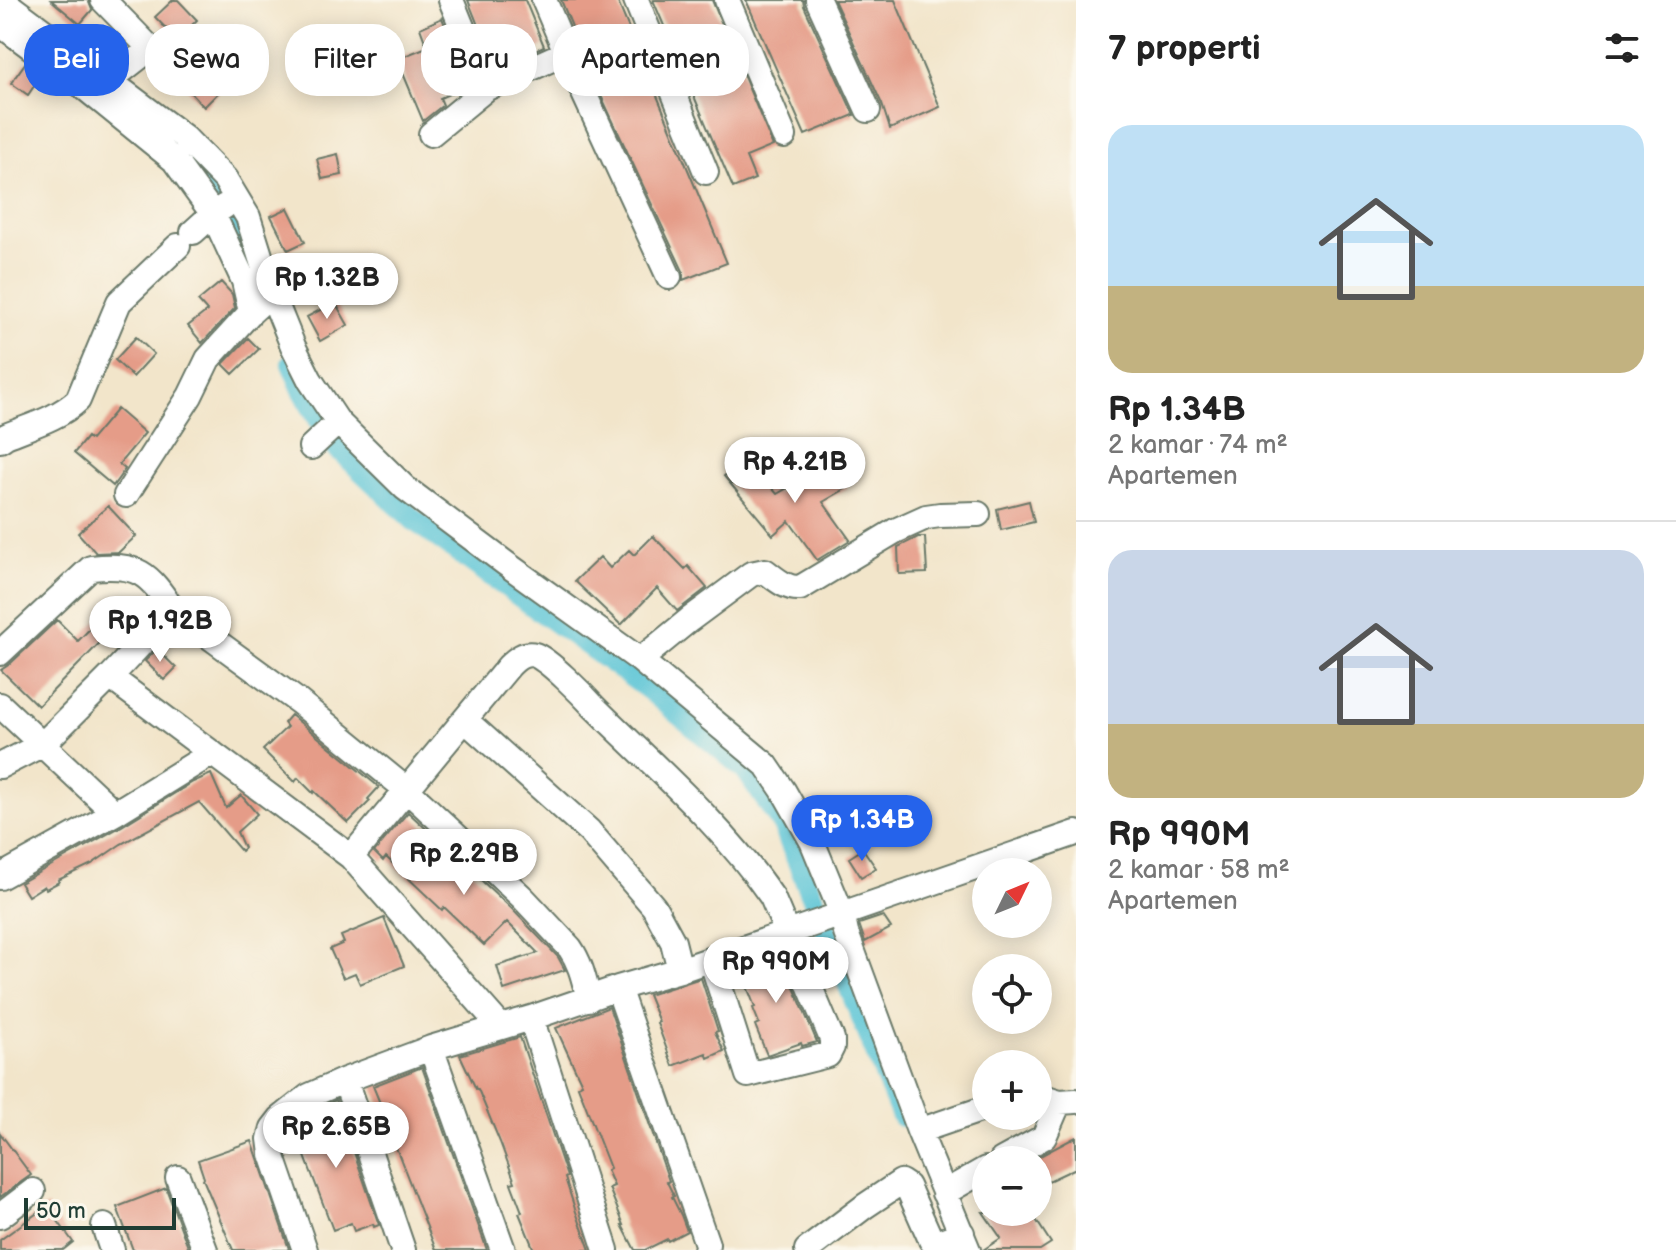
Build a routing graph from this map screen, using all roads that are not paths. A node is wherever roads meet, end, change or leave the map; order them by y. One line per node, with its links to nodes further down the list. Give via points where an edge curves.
1 (2, 0): 9 (street)
2 (103, 0): 10 (street)
3 (451, 0): 11 (street)
4 (544, 0): 12 (street)
5 (636, 0): 21 (street)
6 (727, 0): 20 (street)
7 (818, 0): 18 (street)
8 (0, 24): 22 (street)
9 (34, 24)
10 (126, 24)
11 (461, 24)
12 (554, 24)
13 (129, 27): 14 (street, via 147,45)
14 (129, 65)
15 (129, 95): 22 (street, via 184,137 225,179)
16 (477, 96): 19 (street)
17 (585, 96): 23 (street)
18 (868, 110)
19 (431, 134)
20 (784, 136)
21 (706, 172)
22 (225, 206): 24 (street, via 244,281); 25 (street, via 119,302 78,400)
23 (669, 277)
24 (262, 302): 26 (street, via 208,359); 30 (street, via 310,380 326,433)
25 (0, 440)
26 (126, 495)
27 (978, 514): 30 (street, via 926,517 800,588 786,586 765,571 751,574)
28 (173, 610): 29 (street, via 145,574 123,567 91,568); 31 (street); 37 (street)
29 (0, 653)
30 (640, 660): 42 (street, via 766,765 812,841)
31 (110, 677): 34 (street); 35 (street)
32 (0, 705): 34 (street)
33 (465, 720): 37 (street); 43 (street, via 518,658 541,658 698,809 749,866); 45 (street, via 589,831 654,907 673,942)
34 (43, 744): 36 (street); 38 (street)
35 (212, 753): 38 (street); 40 (street)
36 (0, 766)
37 (407, 790): 40 (street); 47 (street, via 570,948)
38 (115, 813): 41 (street)
39 (1076, 833): 42 (street)
40 (351, 857): 49 (street)
41 (0, 877)
42 (836, 916): 43 (street); 54 (street)
43 (792, 932): 44 (street); 44 (street, via 832,1039 828,1055 748,1075)
44 (711, 959): 45 (street)
45 (680, 970): 46 (street)
46 (618, 988): 47 (street); 69 (street)
47 (589, 999): 48 (street)
48 (531, 1018): 49 (street); 68 (street)
49 (501, 1027): 50 (street)
50 (431, 1048): 51 (street); 67 (street)
51 (345, 1080): 65 (street, via 309,1096 271,1133 272,1154); 66 (street)
52 (1058, 1099): 55 (street, via 1044,1137)
53 (972, 1113): 54 (street)
54 (919, 1131): 59 (street)
55 (1028, 1146)
56 (972, 1177): 59 (street)
57 (178, 1178): 64 (street)
58 (33, 1191): 60 (street)
59 (944, 1193): 62 (street)
60 (0, 1216)
61 (104, 1226): 63 (street)
62 (956, 1241): 70 (street, via 934,1244 901,1182)
63 (112, 1250)
64 (205, 1250)
65 (305, 1250)
66 (403, 1250)
67 (503, 1250)
68 (606, 1250)
69 (706, 1250)
70 (807, 1250)

